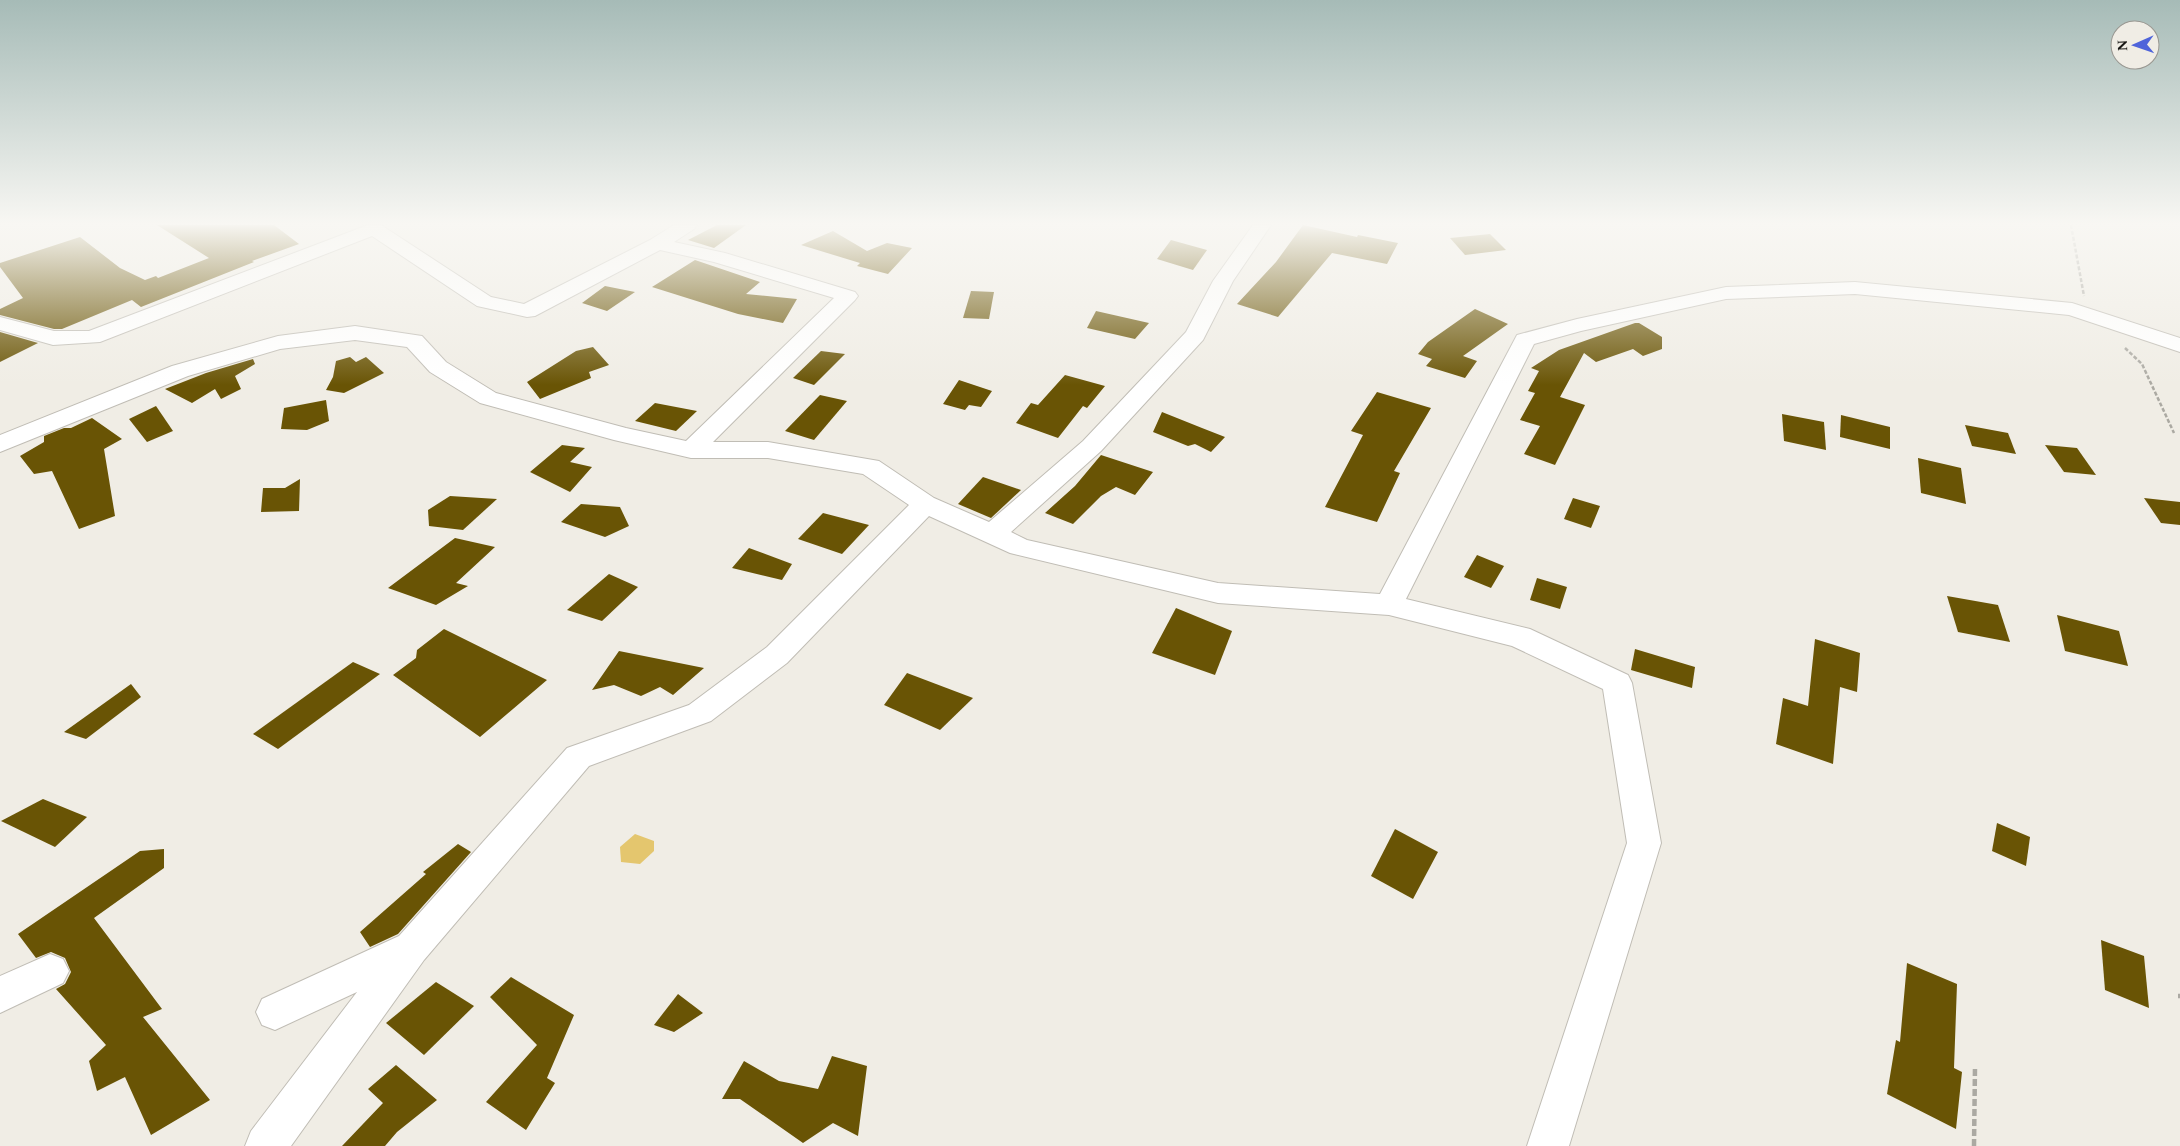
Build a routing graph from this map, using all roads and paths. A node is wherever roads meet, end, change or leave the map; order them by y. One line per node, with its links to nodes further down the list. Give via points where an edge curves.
1 (241, 278): 8 (street, via 92,337 53,338)
2 (450, 278): 3 (street, via 484,302 527,311)
3 (590, 278)
4 (790, 278): 13 (street, via 848,296)
5 (1225, 278): 15 (street, via 1195,335 1092,446)
6 (2081, 278): 7 (path)
7 (2087, 312): 10 (street); 16 (street, via 1855,288 1726,293 1577,324 1525,340)
8 (0, 323)
9 (2121, 344): 11 (path, via 2142,364)
10 (2180, 345)
11 (2174, 432)
12 (0, 444): 13 (street, via 180,371 278,342 354,333 414,341 438,367 488,398)
13 (691, 450): 14 (street, via 768,450 870,467)
14 (925, 504): 15 (street); 17 (street, via 776,655 700,713 578,757)
15 (992, 534): 16 (street, via 1020,547 1218,593)
16 (1389, 605): 23 (street, via 1520,637 1617,683 1644,843)
17 (412, 948): 20 (street); 22 (street)
18 (50, 971): 19 (street)
19 (0, 995)
20 (275, 1012)
21 (1975, 1067): 24 (path)
22 (266, 1146)
23 (1548, 1146)
24 (1974, 1146)

